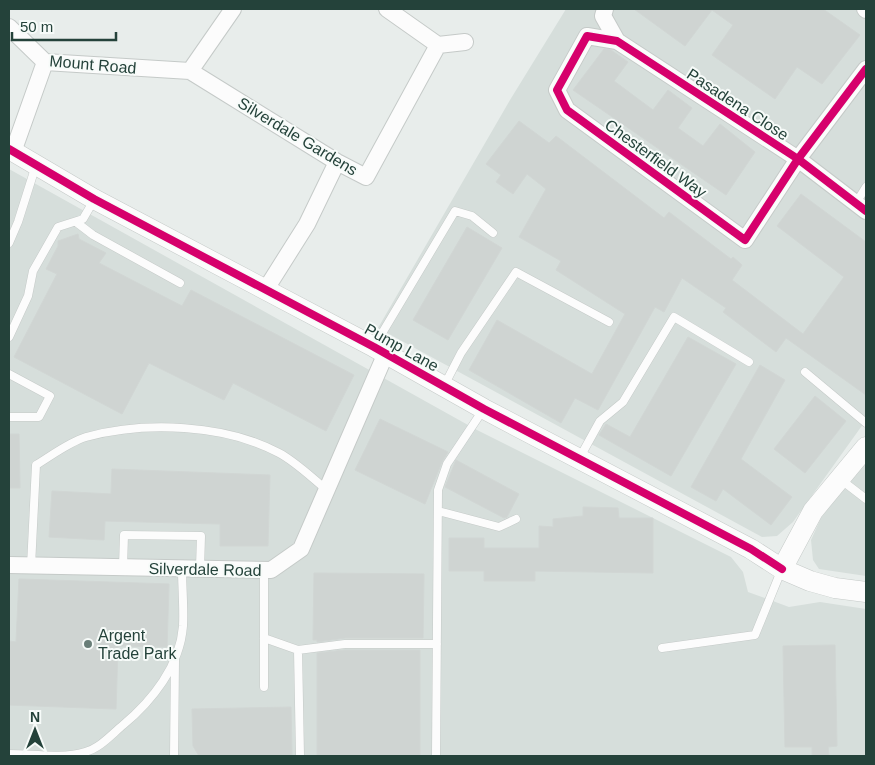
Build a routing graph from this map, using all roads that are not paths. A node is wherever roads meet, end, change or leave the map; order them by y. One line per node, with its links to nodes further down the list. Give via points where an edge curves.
1 (233, 9): 10 (street)
2 (387, 9): 7 (street)
3 (605, 9): 5 (street, via 603,16)
4 (9, 27): 8 (street, Mount Road)
5 (617, 41): 12 (street, Pasadena Close); 12 (street, Chesterfield Way, via 587,36 557,90 567,110 745,240)
6 (465, 42): 7 (street)
7 (438, 45): 13 (street, Silverdale Gardens, via 366,177)
8 (45, 62): 10 (street, Mount Road); 11 (street)
9 (866, 69): 12 (street)
10 (190, 71): 13 (street, Silverdale Gardens)
11 (11, 150): 14 (street, Pump Lane)
12 (798, 160): 17 (street, Pasadena Close)
13 (338, 162): 22 (street, via 306,224)
14 (36, 165): 16 (street, Pump Lane); 20 (lane)
15 (866, 187): 17 (lane)
16 (94, 199): 18 (lane, via 83,219); 22 (street, Pump Lane)
17 (861, 207)
18 (76, 222): 21 (lane, via 93,235); 24 (lane, via 58,227 33,271 28,296)
19 (493, 233): 25 (lane, via 472,216 455,211)
20 (9, 243)
21 (180, 283)
22 (266, 289): 25 (street, Pump Lane)
23 (609, 322): 29 (lane, via 516,272 461,352)
24 (9, 337)
25 (380, 350): 29 (street, Pump Lane); 36 (street, Silverdale Road)
26 (749, 362): 34 (lane, via 674,317 623,402 600,421)
27 (805, 372): 32 (lane)
28 (9, 374): 31 (lane, via 50,396 40,417)
29 (444, 386): 30 (street, Pump Lane)
30 (484, 408): 34 (street, Pump Lane); 38 (lane, via 447,464 438,490)
31 (9, 417)
32 (866, 423)
33 (866, 448): 35 (street)
34 (579, 458): 45 (street, Pump Lane, via 751,549)
35 (840, 479): 37 (lane); 45 (street, via 813,511)
36 (327, 490): 41 (lane, via 281,454 249,438 193,428 121,430 84,438 36,465); 46 (street, Silverdale Road, via 301,549 271,570)
37 (866, 500)
38 (438, 511): 39 (lane, via 499,528); 49 (lane)
39 (516, 519)
40 (9, 566): 41 (street, Silverdale Road)
41 (31, 566): 42 (street, Silverdale Road)
42 (123, 567): 43 (street, Silverdale Road); 44 (lane, via 124,535 201,536)
43 (182, 568): 44 (street, Silverdale Road); 52 (lane, via 183,627)
44 (200, 568): 46 (street, Silverdale Road)
45 (782, 569): 47 (street, Pump Lane, via 824,585); 50 (lane, via 755,635)
46 (264, 570): 48 (lane)
47 (866, 592)
48 (264, 638): 51 (lane); 53 (lane)
49 (436, 644): 51 (lane, via 344,644); 57 (lane)
50 (662, 648)
51 (298, 650): 56 (lane)
52 (175, 658): 54 (lane, via 160,686 134,715 88,751 66,756); 55 (lane)
53 (264, 687)
54 (9, 754)
55 (174, 756)
56 (300, 756)
57 (436, 756)

